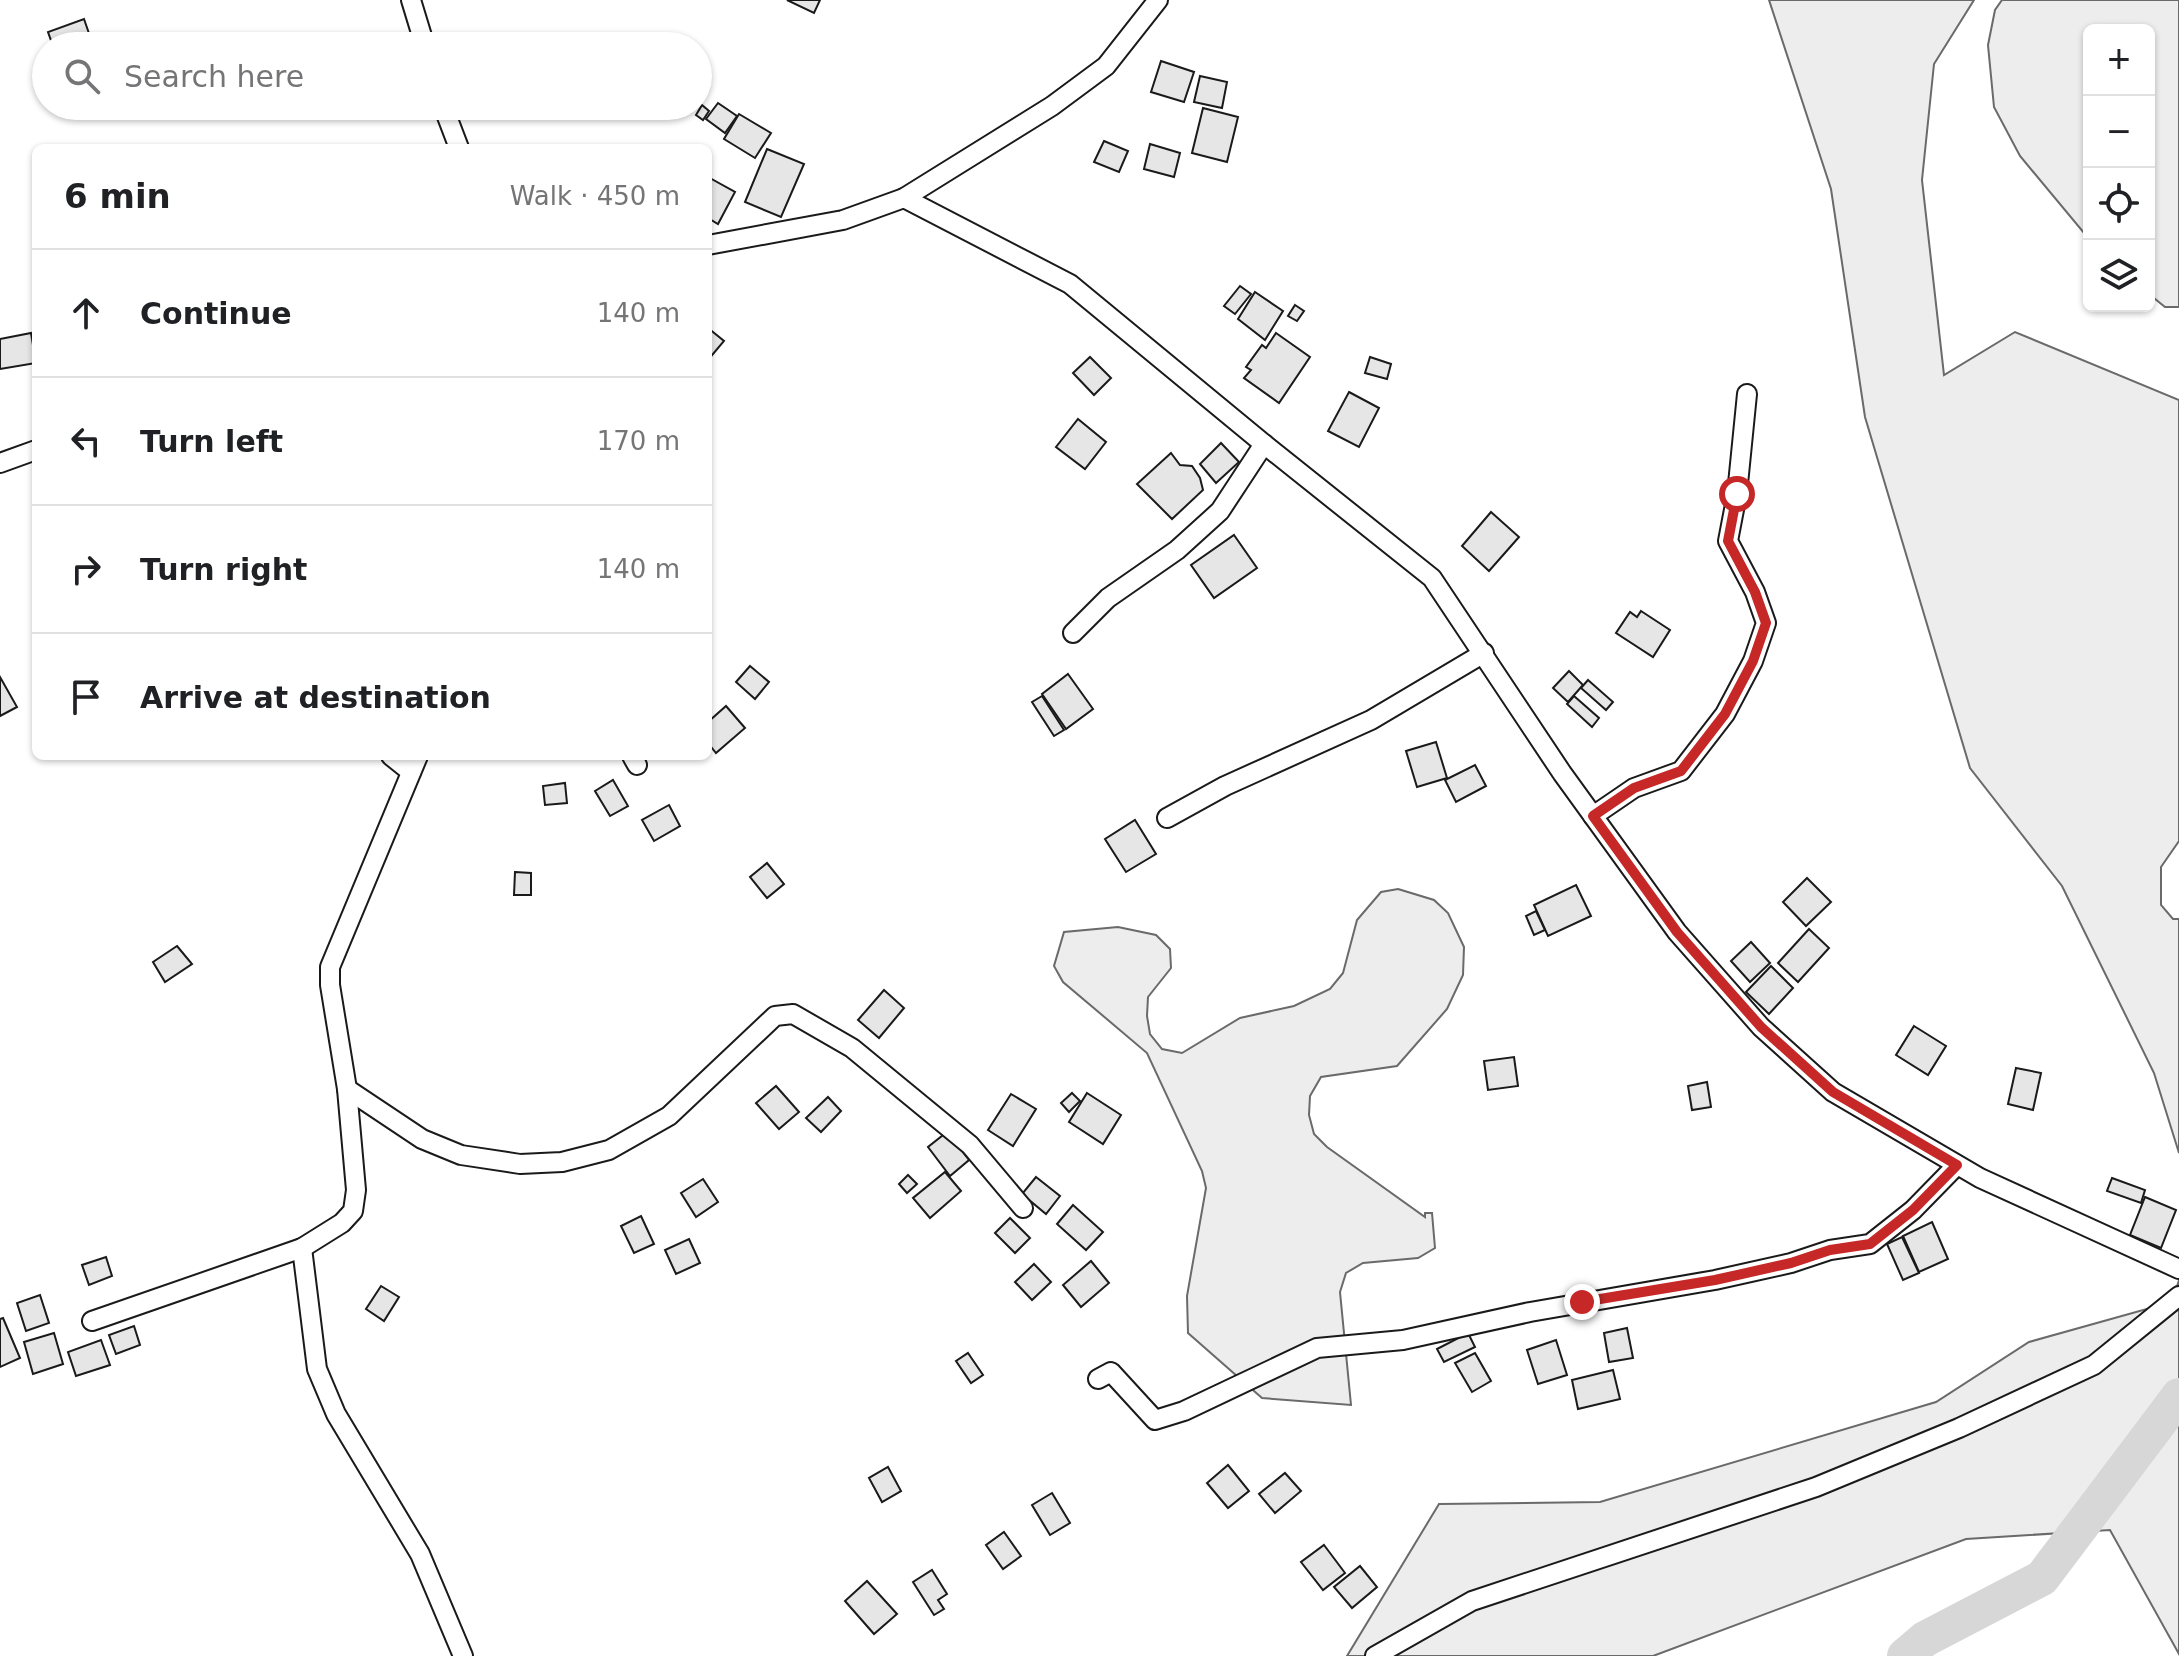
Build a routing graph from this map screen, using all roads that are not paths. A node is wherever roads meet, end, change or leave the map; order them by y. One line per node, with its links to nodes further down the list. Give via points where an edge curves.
1 (411, 0): 3 (street)
2 (1158, 0): 6 (street, via 1106,66)
3 (421, 32)
4 (448, 120): 5 (street)
5 (457, 144)
6 (904, 198): 7 (street, via 843,220); 9 (street, via 1070,284)
7 (712, 244)
8 (1747, 394): 15 (street, via 1728,541 1766,623 1753,661 1725,714 1681,771 1634,788)
9 (1264, 444): 12 (street, via 1220,511 1177,550 1108,598); 13 (street, via 1432,578)
10 (32, 451): 11 (street)
11 (0, 463)
12 (1073, 633)
13 (1484, 653): 15 (street); 16 (street, via 1371,720)
14 (414, 764): 17 (street, via 330,967)
15 (1593, 816): 18 (street, via 1677,932 1761,1027 1833,1092)
16 (1167, 818)
17 (347, 1089): 19 (street, via 422,1139 461,1155 520,1164 562,1162 609,1150 669,1116 775,1016 793,1014 852,1048 970,1145); 20 (street, via 356,1190 353,1211)
18 (1957, 1165): 21 (street); 24 (street, via 1870,1244 1715,1280 1403,1340 1317,1348 1155,1420 1111,1372)
19 (1023, 1208)
20 (302, 1248): 23 (street); 25 (street, via 317,1369 336,1414 420,1554)
21 (2179, 1269)
22 (2179, 1296): 26 (street, via 2094,1365 1959,1428 1816,1487 1472,1601)
23 (92, 1321)
24 (1098, 1379)
25 (463, 1656)
26 (1375, 1656)

